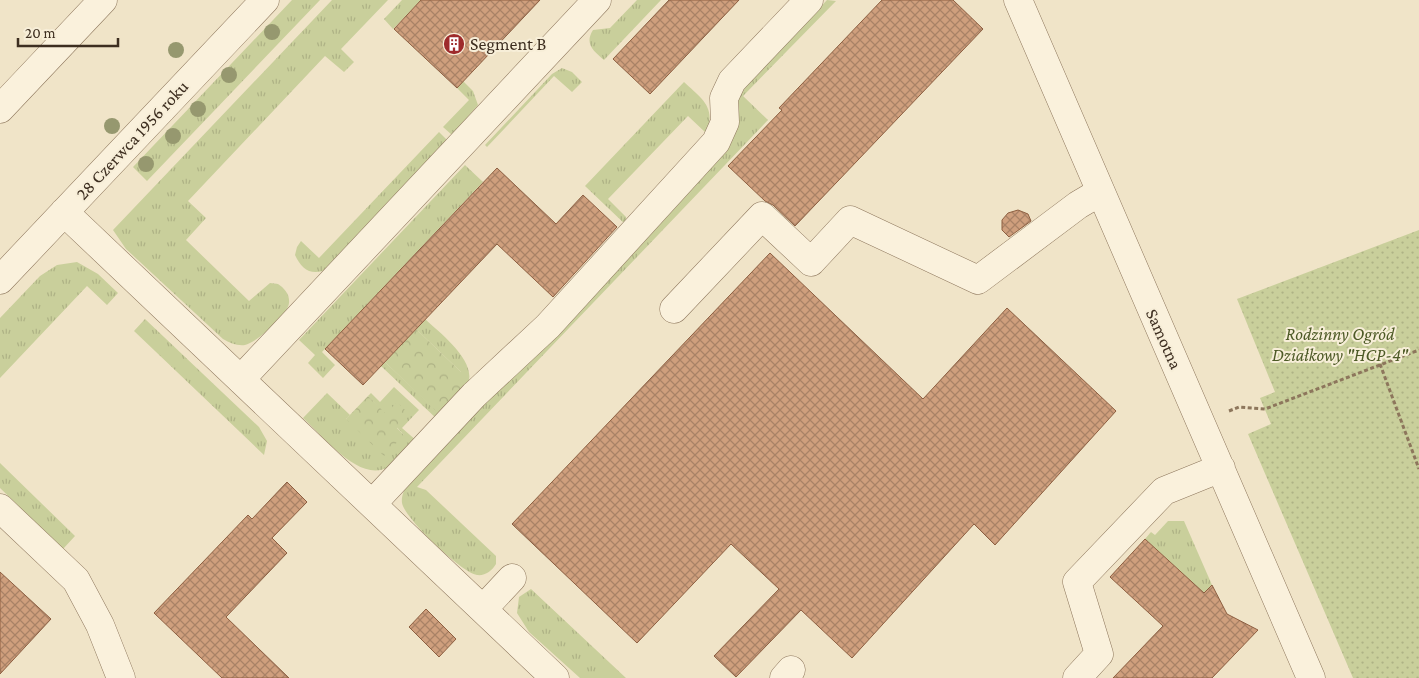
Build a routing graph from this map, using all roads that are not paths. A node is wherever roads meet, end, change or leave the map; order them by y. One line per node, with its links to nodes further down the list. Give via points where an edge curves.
1 (103, 0): 6 (street)
2 (265, 0): 8 (street, 28 Czerwca 1956 roku)
3 (598, 0): 11 (street)
4 (809, 0): 13 (street, via 732,81 724,98 725,122 716,142 548,326 474,395)
5 (1018, 0): 7 (street, Samotna)
6 (0, 109)
7 (1100, 192): 10 (street, via 978,280 850,220 811,262 762,216); 12 (street, Samotna)
8 (64, 212): 9 (street, 28 Czerwca 1956 roku); 11 (street)
9 (0, 280)
10 (674, 309)
11 (241, 379): 13 (street)
12 (1221, 468): 19 (street, via 1164,491 1077,582 1099,654); 20 (street, Samotna)
13 (372, 504): 16 (street)
14 (0, 508): 17 (street, via 76,580 100,625)
15 (512, 578): 16 (street)
16 (483, 609): 18 (street)
17 (121, 678)
18 (555, 678)
19 (1077, 678)
20 (1311, 678)

